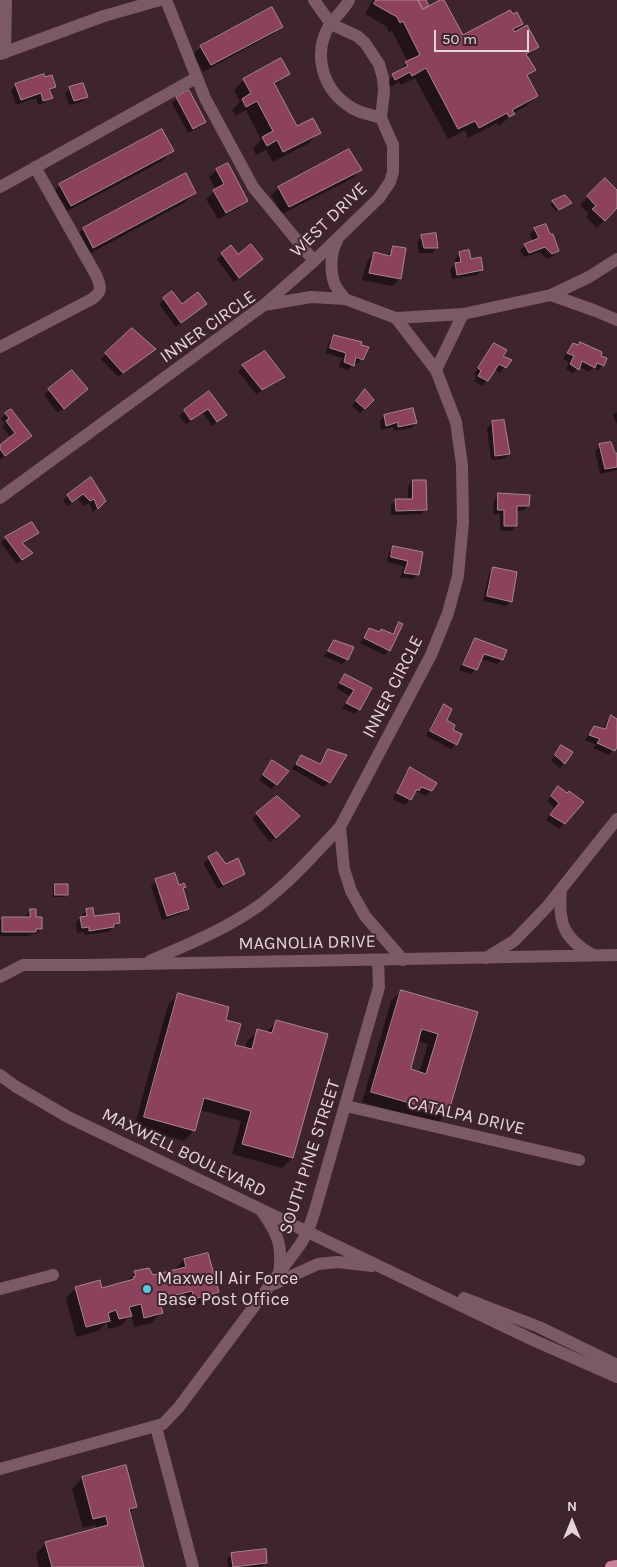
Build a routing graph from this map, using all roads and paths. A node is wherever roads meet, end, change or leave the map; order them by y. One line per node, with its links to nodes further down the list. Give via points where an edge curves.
1 (6, 0): 7 (street)
2 (160, 0): 7 (street, via 104,16)
3 (166, 0): 8 (street)
4 (314, 0): 6 (street)
5 (349, 0): 6 (street)
6 (331, 24): 9 (street, via 357,36 374,54 383,78); 9 (street, via 321,44 324,75 337,97 354,109)
7 (2, 54)
8 (196, 78): 10 (street); 14 (street, via 253,187)
9 (381, 118): 12 (street, WEST DRIVE, via 393,145 390,182)
10 (35, 167): 11 (street); 21 (street, via 96,275 100,290 97,296)
11 (0, 187)
12 (341, 234): 14 (street, WEST DRIVE); 16 (street, via 334,245 332,257 335,285)
13 (617, 259): 15 (street)
14 (314, 261): 17 (street, WEST DRIVE)
15 (551, 295): 18 (street); 20 (street)
16 (345, 299): 17 (street, INNER CIRCLE, via 311,297); 19 (street, INNER CIRCLE)
17 (264, 305): 23 (street, INNER CIRCLE)
18 (463, 314): 19 (street); 22 (street)
19 (396, 318): 22 (street, INNER CIRCLE)
20 (617, 320)
21 (0, 347)
22 (436, 370): 25 (street, INNER CIRCLE, via 456,422 462,465 464,522 458,576 448,613 431,655)
23 (0, 498)
24 (617, 819): 26 (street)
25 (340, 827): 31 (street, via 344,869 351,891 365,916); 32 (street, INNER CIRCLE, via 292,878 255,908 221,929)
26 (562, 888): 28 (street, via 559,908 565,931 579,948); 29 (street, via 514,940)
27 (617, 955): 28 (street, MAGNOLIA DRIVE)
28 (593, 956): 29 (street, MAGNOLIA DRIVE)
29 (485, 958): 31 (street, MAGNOLIA DRIVE)
30 (378, 960): 31 (street, MAGNOLIA DRIVE); 32 (street, MAGNOLIA DRIVE); 35 (street, SOUTH PINE STREET, via 380,987)
31 (403, 960)
32 (145, 963): 33 (street, MAGNOLIA DRIVE, via 23,965)
33 (0, 977)
34 (0, 1075): 37 (street, MAXWELL BOULEVARD, via 68,1117)
35 (346, 1106): 36 (street, CATALPA DRIVE); 38 (street, SOUTH PINE STREET)
36 (579, 1160)
37 (259, 1208): 38 (street, MAXWELL BOULEVARD); 41 (street, via 279,1241 281,1255)
38 (308, 1232): 39 (street, MAXWELL BOULEVARD); 41 (street, SOUTH PINE STREET)
39 (384, 1267): 41 (street, via 338,1262 318,1264); 43 (street, MAXWELL BOULEVARD, via 533,1340)
40 (53, 1275): 42 (street)
41 (275, 1280): 44 (street, SOUTH PINE STREET, via 179,1407)
42 (0, 1289)
43 (617, 1368)
44 (156, 1427): 45 (street, SOUTH PINE STREET); 47 (street)
45 (0, 1469)
46 (617, 1566): 48 (main road)
47 (193, 1567)
48 (611, 1567)

